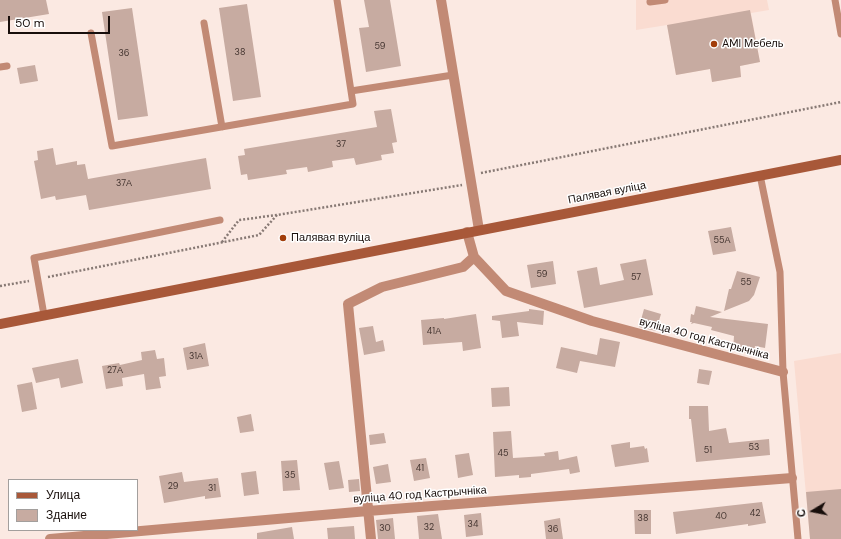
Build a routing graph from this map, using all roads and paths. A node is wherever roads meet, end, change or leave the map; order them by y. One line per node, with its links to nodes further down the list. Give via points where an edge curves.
1 (337, 0): 10 (lane)
2 (441, 0): 9 (street)
3 (665, 0): 5 (lane)
4 (836, 0): 8 (lane)
5 (650, 2)
6 (204, 22): 12 (lane)
7 (91, 33): 12 (lane, via 112,146)
8 (841, 34)
9 (453, 75): 10 (lane); 15 (street)
10 (351, 91): 12 (lane, via 353,104)
11 (841, 102): 15 (path)
12 (222, 127)
13 (841, 160): 14 (street, Палявая вуліца)
14 (760, 175): 18 (street, Палявая вуліца); 26 (lane, via 780,272)
15 (471, 180): 16 (path); 18 (street)
16 (277, 215): 20 (path, via 259,235); 20 (path, via 239,220)
17 (220, 220): 22 (lane, via 34,258)
18 (479, 230): 19 (street, Палявая вуліца)
19 (467, 232): 21 (street, вуліца 40 год Кастрычніка); 24 (street, Палявая вуліца)
20 (222, 242): 22 (path)
21 (474, 258): 26 (street, вуліца 40 год Кастрычніка, via 506,291 592,322); 28 (street, via 463,267 382,287 348,304)
22 (38, 279): 23 (path); 24 (lane)
23 (0, 286)
24 (44, 315): 25 (street, Палявая вуліца)
25 (0, 324)
26 (783, 372): 27 (lane)
27 (792, 478): 28 (street, вуліца 40 год Кастрычніка); 33 (lane)
28 (368, 510): 30 (street, вуліца 40 год Кастрычніка); 32 (street)
29 (138, 531): 31 (street, вуліца 40 год Кастрычніка)
30 (138, 531)
31 (50, 539)
32 (371, 539)
33 (798, 539)

